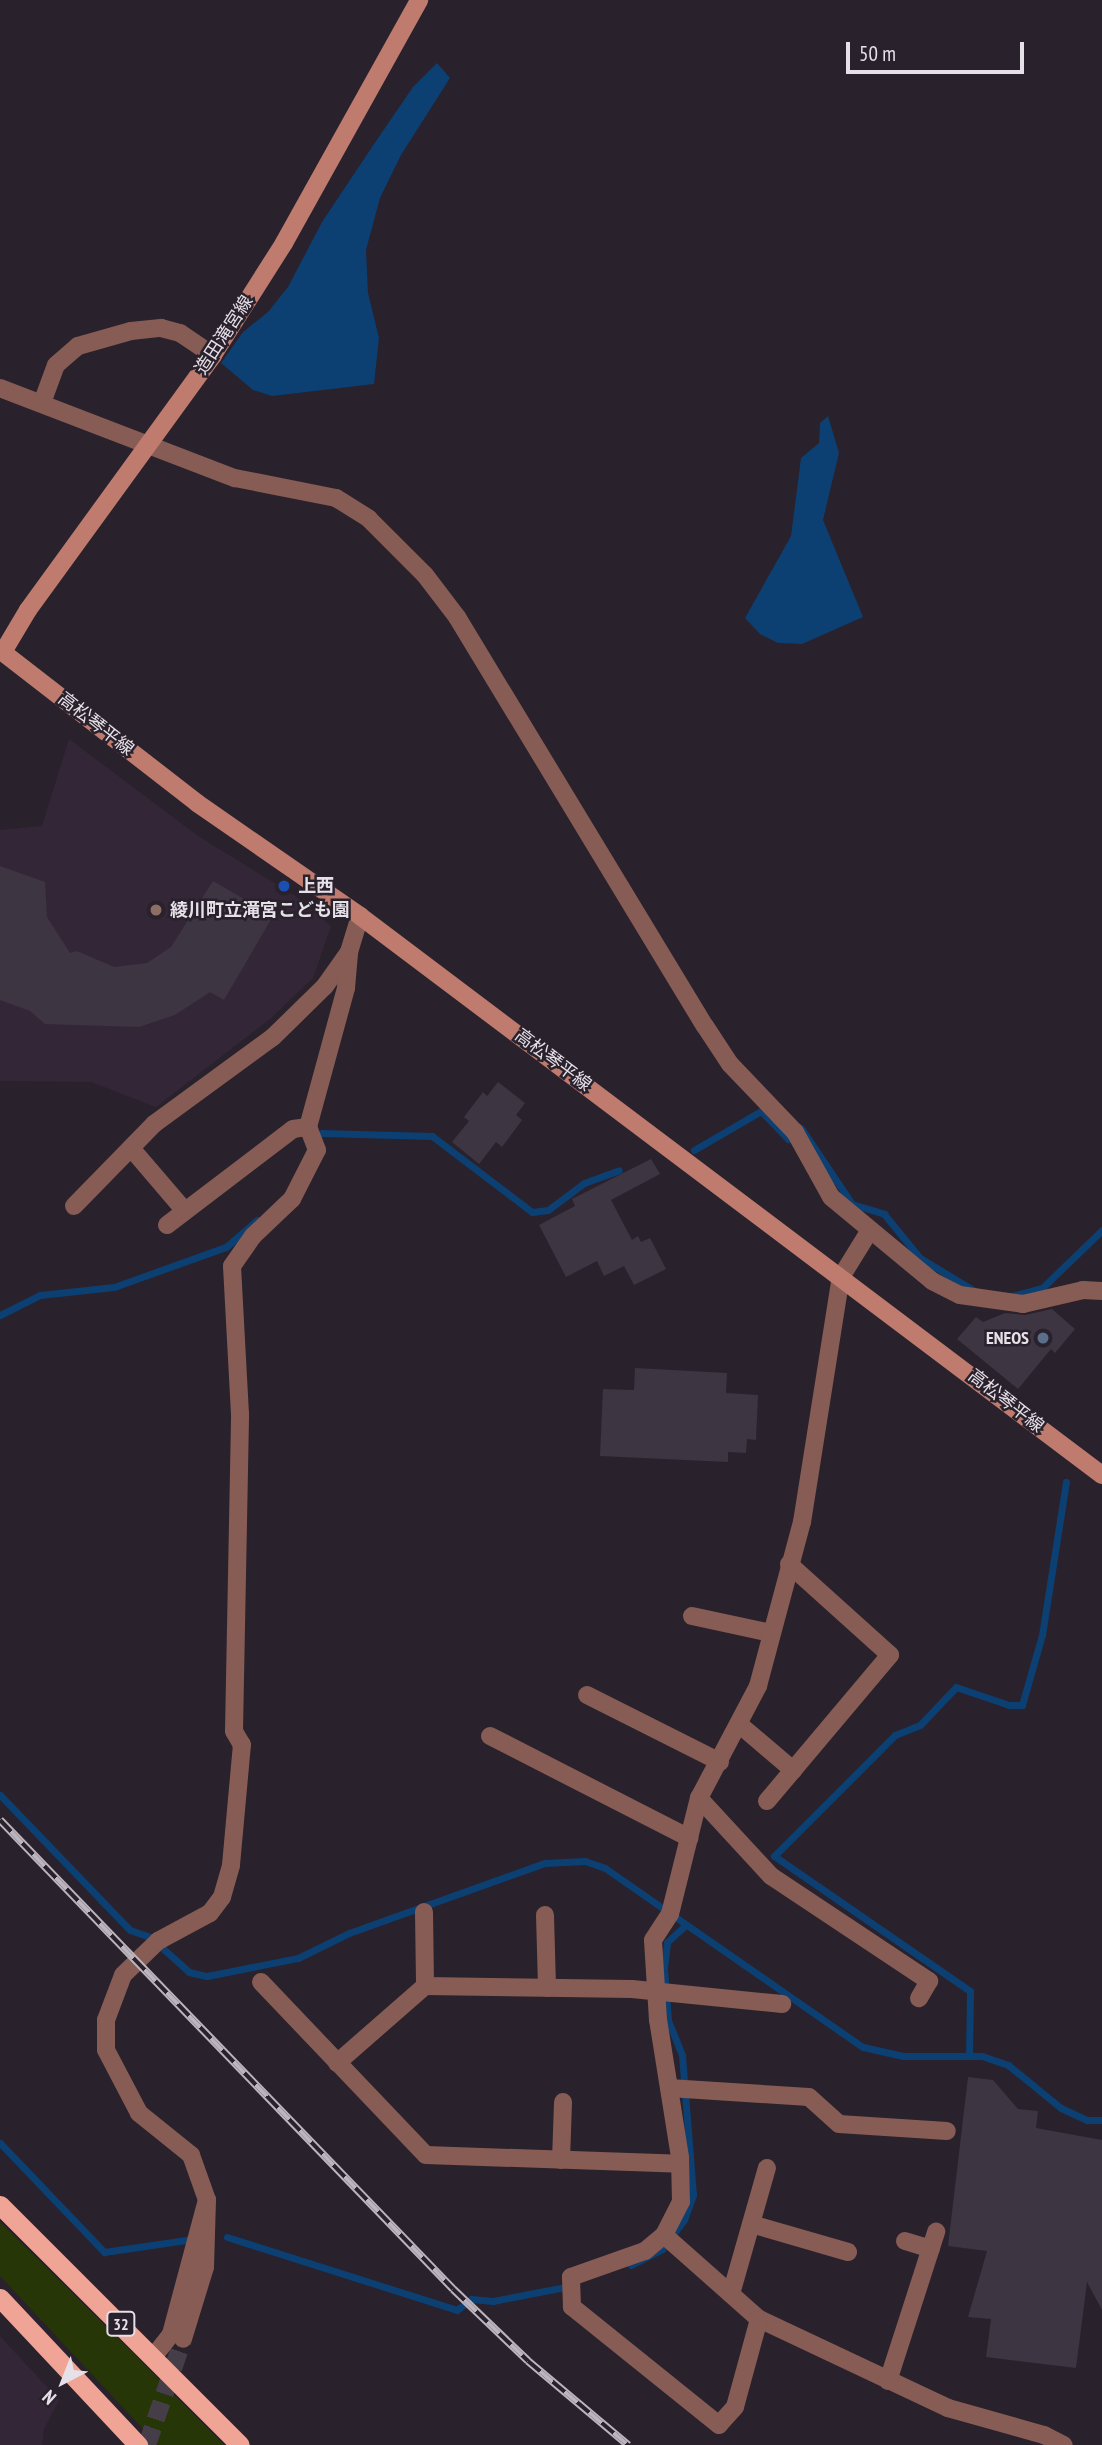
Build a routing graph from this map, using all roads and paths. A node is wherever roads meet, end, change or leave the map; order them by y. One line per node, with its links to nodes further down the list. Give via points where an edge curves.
1 (419, 0): 2 (main road, 造田滝宮線, via 284,243)
2 (213, 355): 4 (street, via 180,333 161,328 78,346 56,365); 5 (main road, 造田滝宮線)
3 (0, 388): 4 (street)
4 (42, 403): 5 (street)
5 (147, 446): 6 (main road, 造田滝宮線); 14 (street, via 235,478 336,498 369,519 425,575 457,617 730,1064 795,1132 831,1198)
6 (1, 653): 7 (main road, 高松琴平線, via 197,803)
7 (360, 916): 8 (street); 15 (main road, 高松琴平線)
8 (349, 952): 9 (street, via 346,988); 10 (street, via 325,986 272,1037 153,1124)
9 (308, 1128): 12 (street, via 293,1129); 44 (street, via 317,1150 302,1186 253,1236 232,1266 240,1414 234,1731 242,1745 231,1865 222,1897 210,1913 157,1942 123,1975 106,2020 106,2050 139,2113 191,2155)
10 (131, 1148): 11 (street); 12 (street)
11 (74, 1206)
12 (185, 1211): 13 (street)
13 (167, 1225)
14 (870, 1230): 15 (street); 16 (street, via 932,1281 960,1295 1023,1304 1083,1290)
15 (841, 1277): 17 (main road, 高松琴平線); 18 (street, via 802,1522)
16 (1102, 1291)
17 (1102, 1475)
18 (789, 1564): 20 (street); 25 (street, via 890,1655)
19 (692, 1616): 20 (street)
20 (771, 1633): 22 (street, via 758,1686)
21 (587, 1695): 24 (street)
22 (740, 1725): 24 (street); 25 (street)
23 (490, 1736): 28 (street)
24 (720, 1762): 26 (street)
25 (793, 1770): 27 (street)
26 (699, 1798): 28 (street); 35 (street, via 771,1876 929,1981)
27 (767, 1801)
28 (689, 1838): 34 (street, via 669,1915 653,1940)
29 (424, 1912): 32 (street)
30 (545, 1915): 33 (street)
31 (261, 1982): 37 (street)
32 (425, 1986): 33 (street); 37 (street)
33 (547, 1988): 34 (street)
34 (662, 1992): 36 (street); 38 (street)
35 (919, 1998)
36 (782, 2004)
37 (337, 2063): 41 (street, via 426,2155)
38 (679, 2089): 40 (street, via 809,2097 839,2124); 42 (street)
39 (563, 2102): 41 (street)
40 (947, 2131)
41 (561, 2160): 42 (street)
42 (680, 2164): 47 (street, via 681,2202)
43 (767, 2168): 46 (street)
44 (208, 2200): 53 (street, via 205,2267); 54 (street, via 171,2334)
45 (0, 2206): 54 (highway, 32)
46 (751, 2224): 49 (street); 50 (street)
47 (668, 2238): 50 (street); 52 (street, via 571,2277 572,2307 719,2425 735,2407)
48 (905, 2241): 55 (street, via 933,2241)
49 (848, 2252)
50 (731, 2294): 52 (street)
51 (0, 2298): 56 (highway)
52 (759, 2319): 55 (street)
53 (183, 2339)
54 (154, 2356): 57 (highway, 32)
55 (888, 2381): 58 (street, via 948,2408)
56 (138, 2445)
57 (240, 2445)
58 (1064, 2445)

